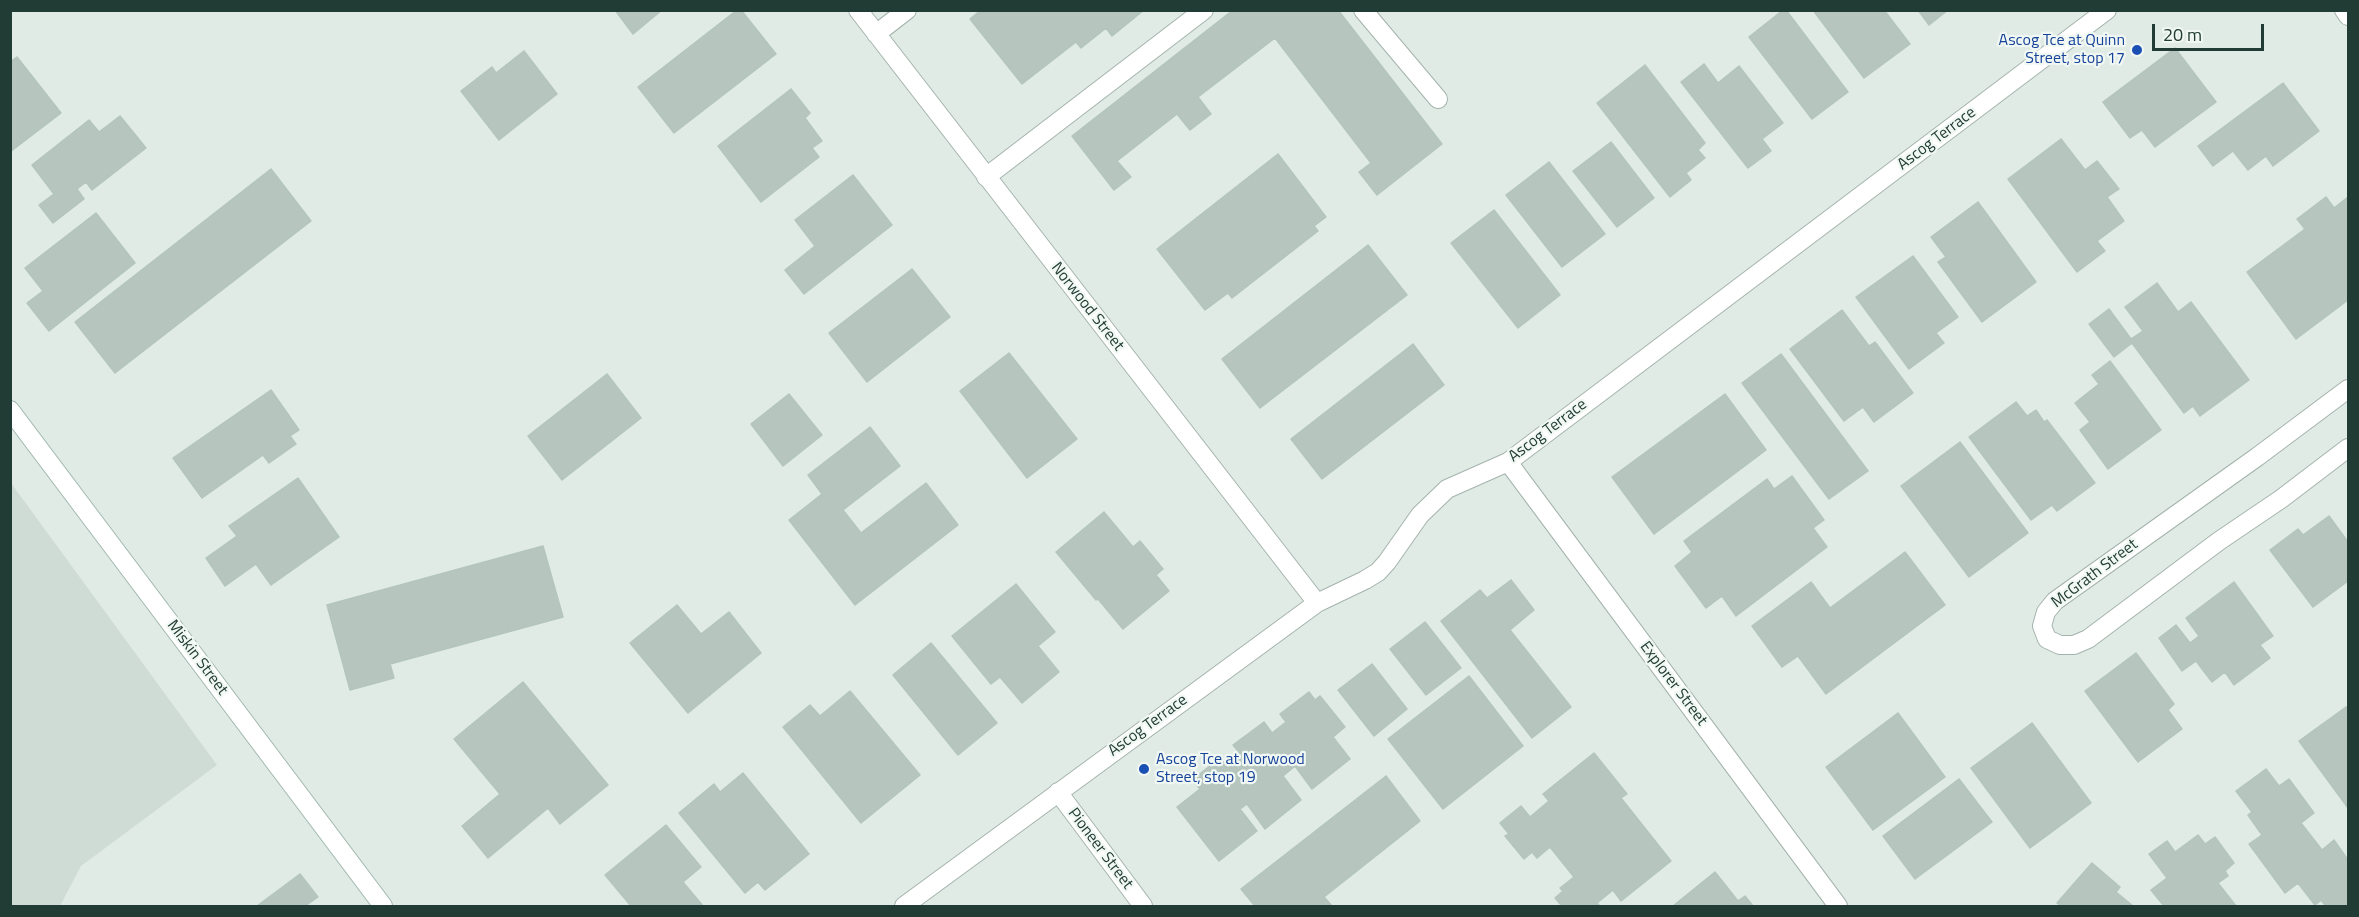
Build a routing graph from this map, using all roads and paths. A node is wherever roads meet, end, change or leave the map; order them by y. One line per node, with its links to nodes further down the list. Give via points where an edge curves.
1 (858, 10): 8 (street, Norwood Street)
2 (907, 10): 8 (street)
3 (1204, 10): 10 (street)
4 (1363, 10): 9 (street)
5 (2344, 10): 7 (street)
6 (2099, 13): 14 (street, Ascog Terrace)
7 (2349, 16)
8 (876, 34): 10 (street, Norwood Street)
9 (1438, 99)
10 (986, 177): 15 (street, Norwood Street)
11 (2349, 389): 13 (street, McGrath Street, via 2055,602 2046,612 2042,626 2047,639 2060,645 2074,645 2088,639)
12 (10, 410): 17 (street, Miskin Street)
13 (2349, 448)
14 (1508, 462): 15 (street, Ascog Terrace, via 1447,489 1420,515 1378,572); 20 (street, Explorer Street)
15 (1317, 603): 16 (street, Ascog Terrace)
16 (1058, 792): 18 (street, Ascog Terrace); 19 (street, Pioneer Street)
17 (383, 906)
18 (904, 906)
19 (1143, 906)
20 (1838, 906)

